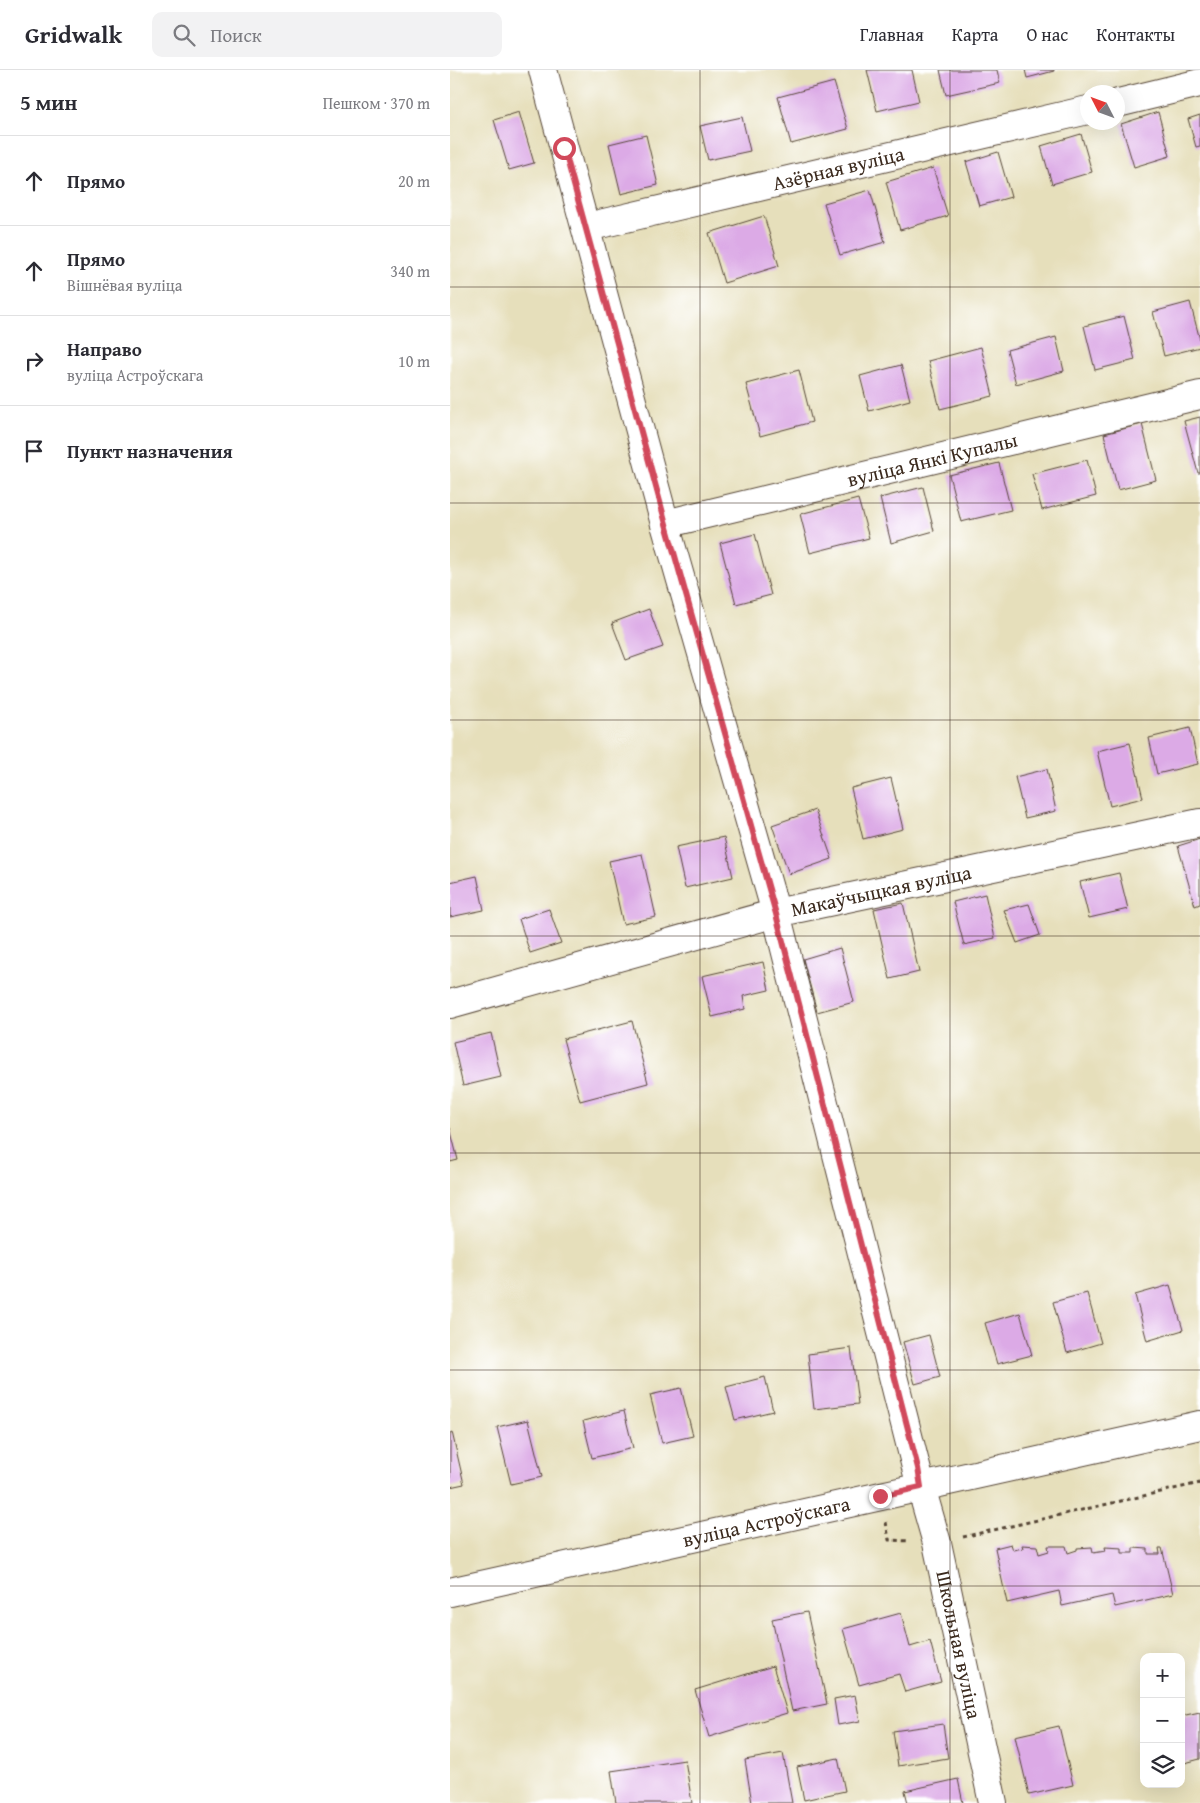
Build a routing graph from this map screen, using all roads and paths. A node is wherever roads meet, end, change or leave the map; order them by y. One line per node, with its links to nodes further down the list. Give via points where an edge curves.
1 (543, 70): 5 (street, Школьная вуліца)
2 (1200, 83): 3 (street)
3 (1125, 101)
4 (1080, 112): 5 (street, Азёрная вуліца)
5 (587, 227): 7 (street, Школьная вуліца)
6 (1200, 395): 7 (street, вуліца Янкі Купалы)
7 (666, 524): 9 (street, Школьная вуліца)
8 (1200, 823): 9 (street, Макаўчыцкая вуліца)
9 (776, 914): 10 (street, Макаўчыцкая вуліца); 12 (street, Школьная вуліца)
10 (450, 1004)
11 (1199, 1430): 12 (street, вуліца Астроўскага)
12 (921, 1487): 13 (street, вуліца Астроўскага); 14 (street, Школьная вуліца, via 938,1544)
13 (450, 1592)
14 (993, 1803)

